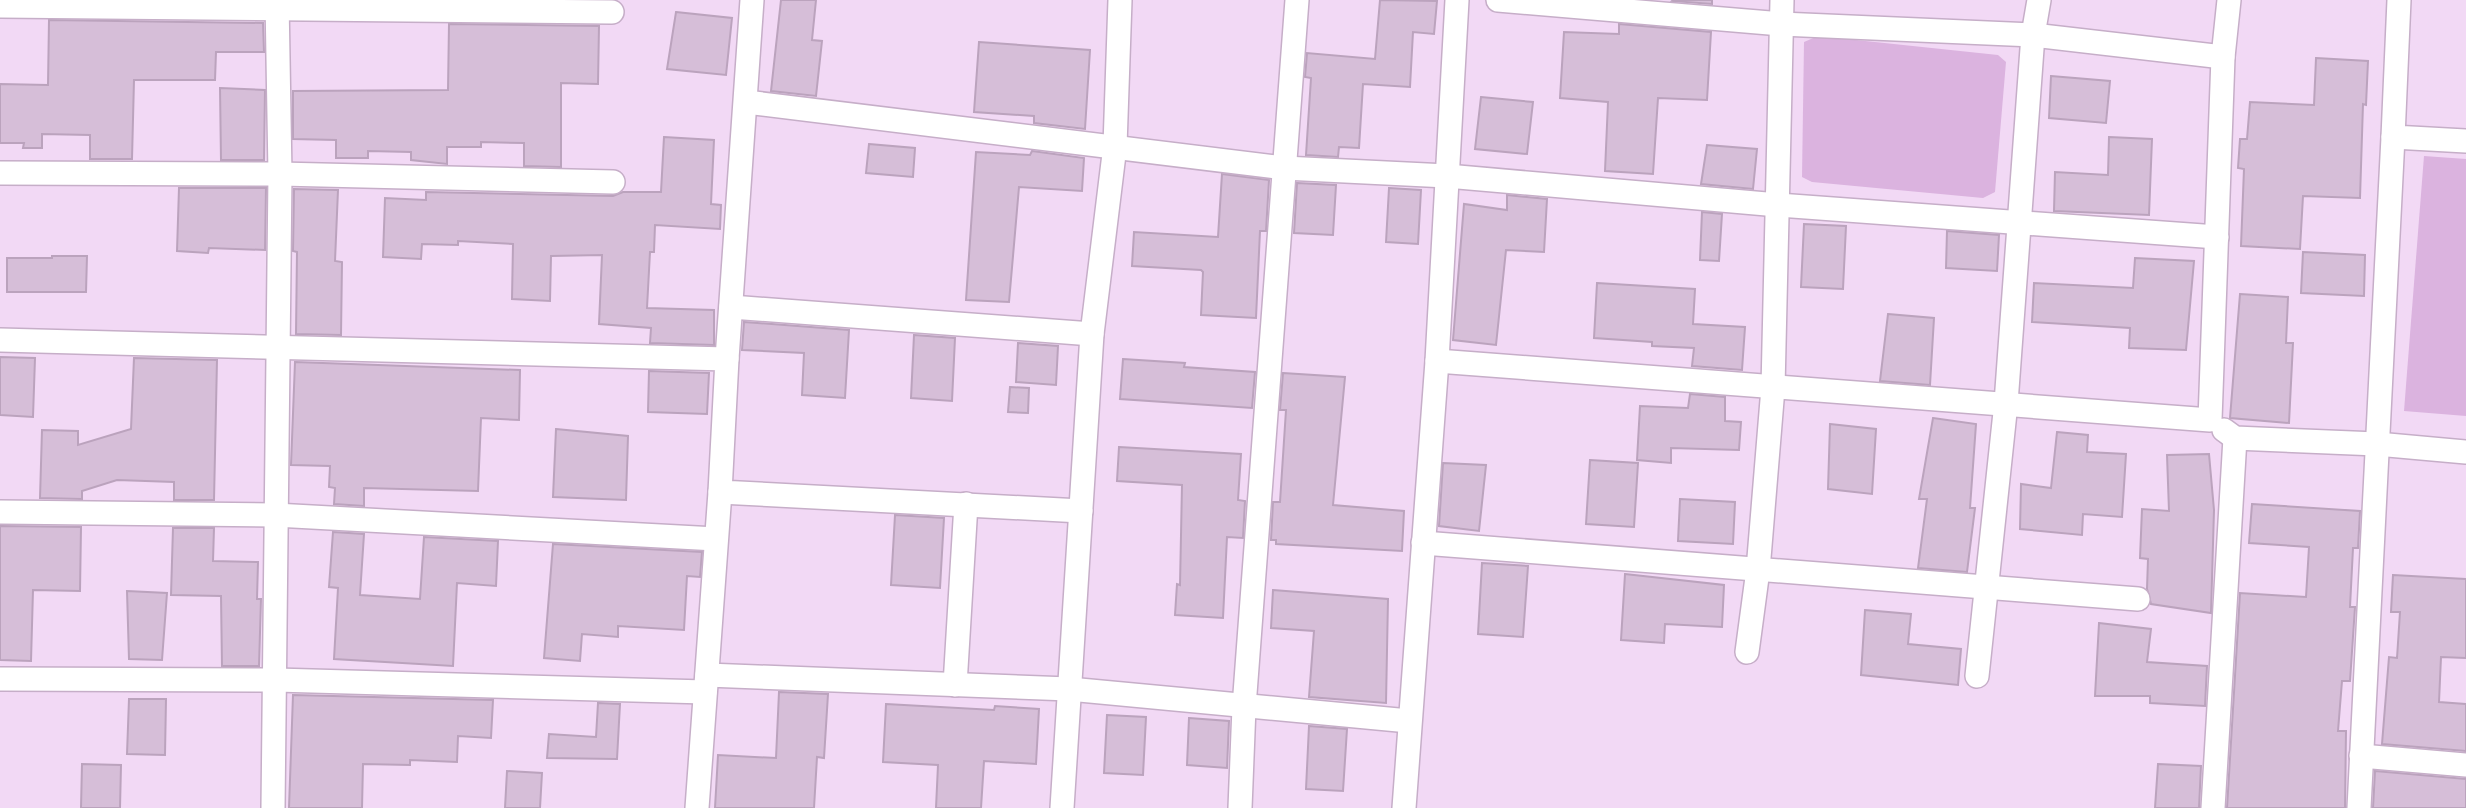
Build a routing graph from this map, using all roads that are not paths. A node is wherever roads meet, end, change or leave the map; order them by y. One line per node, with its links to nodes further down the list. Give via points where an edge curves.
1 (752, 0): 17 (street)
2 (1120, 0): 20 (street)
3 (1297, 0): 21 (street)
4 (1457, 0): 24 (street)
5 (1498, 0): 11 (street)
6 (1782, 0): 14 (street)
7 (2039, 0): 15 (street)
8 (2229, 0): 16 (street)
9 (2399, 0): 18 (street)
10 (277, 4): 12 (street); 13 (street); 23 (street)
11 (1626, 5): 14 (street)
12 (0, 6)
13 (612, 12)
14 (1781, 24): 15 (street); 26 (street)
15 (2034, 35): 16 (street); 27 (street)
16 (2223, 57): 28 (street)
17 (746, 102): 20 (street); 29 (street)
18 (2392, 136): 19 (street); 39 (street)
19 (2466, 141)
20 (1115, 146): 21 (street); 30 (street)
21 (1284, 168): 24 (street); 58 (street)
22 (0, 173): 23 (street)
23 (280, 174): 25 (street); 32 (street)
24 (1447, 176): 26 (street); 34 (street)
25 (613, 182)
26 (1779, 205): 27 (street); 35 (street)
27 (2020, 220): 28 (street); 36 (street)
28 (2217, 237): 37 (street)
29 (731, 307): 30 (street); 33 (street)
30 (1092, 334): 43 (street)
31 (0, 340): 32 (street)
32 (277, 346): 33 (street); 45 (street)
33 (727, 359): 41 (street)
34 (1437, 361): 35 (street); 47 (street)
35 (1773, 388): 36 (street); 48 (street)
36 (2006, 403): 37 (street); 49 (street)
37 (2210, 420): 38 (street)
38 (2235, 438): 39 (street); 67 (street)
39 (2377, 444): 40 (street); 60 (street)
40 (2466, 452)
41 (720, 492): 42 (street); 46 (street)
42 (966, 504): 43 (street); 56 (street)
43 (1081, 510): 57 (street)
44 (0, 512): 45 (street)
45 (275, 515): 46 (street); 54 (street)
46 (716, 539): 55 (street)
47 (1423, 543): 48 (street); 59 (street)
48 (1758, 570): 49 (street); 51 (street)
49 (1986, 589): 50 (street); 52 (street)
50 (2137, 598)
51 (1747, 652)
52 (1977, 676)
53 (0, 679): 54 (street)
54 (276, 680): 55 (street); 62 (street)
55 (706, 684): 56 (street); 63 (street)
56 (955, 685): 57 (street)
57 (1069, 689): 58 (street); 64 (street)
58 (1244, 707): 59 (street); 65 (street)
59 (1409, 721): 66 (street)
60 (2361, 756): 61 (street); 68 (street)
61 (2466, 765)
62 (272, 808)
63 (697, 808)
64 (1062, 808)
65 (1240, 808)
66 (1404, 808)
67 (2213, 808)
68 (2359, 808)

